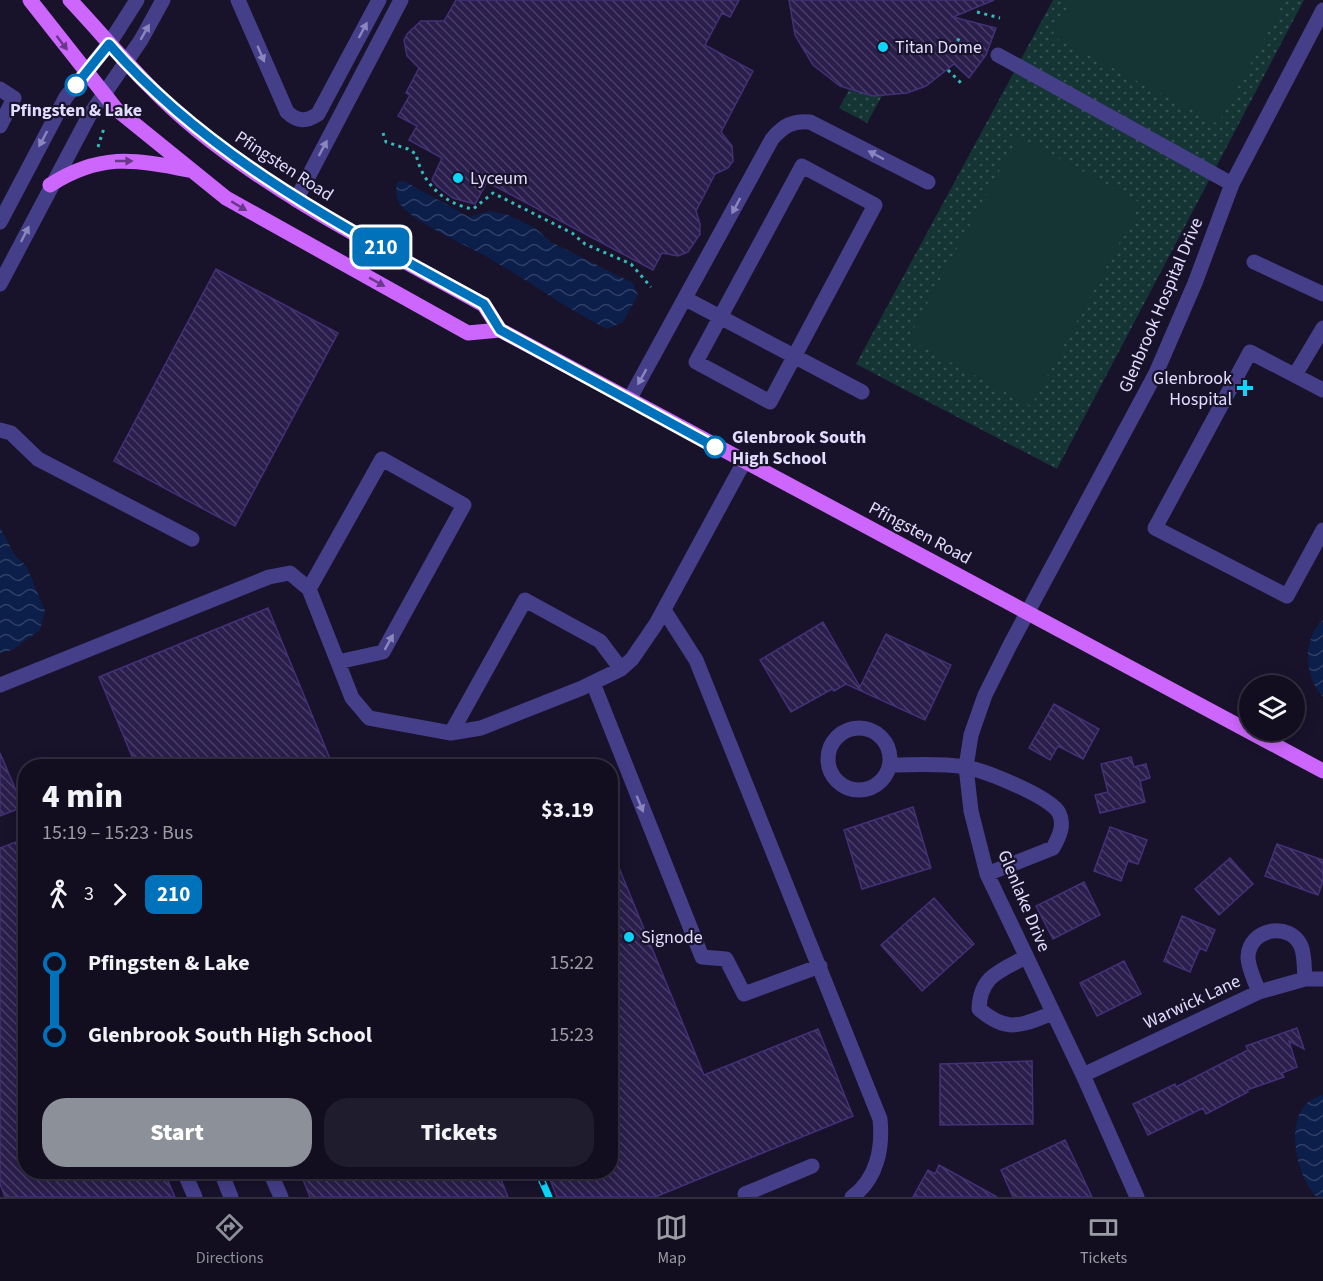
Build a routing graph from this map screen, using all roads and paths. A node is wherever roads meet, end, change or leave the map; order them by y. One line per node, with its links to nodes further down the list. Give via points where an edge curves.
1 (30, 0): 17 (main road, one-way to 17)
2 (70, 0): 12 (main road, Pfingsten Road)
3 (137, 0): 12 (street)
4 (163, 0): 15 (street, one-way to 4)
5 (238, 0): 6 (street, one-way to 6, via 287,112 301,121 318,114)
6 (379, 0)
7 (401, 0): 29 (street, one-way to 7)
8 (1323, 10): 27 (street, Glenbrook Hospital Drive)
9 (977, 12): 10 (path)
10 (1000, 18)
11 (957, 39): 13 (path)
12 (109, 44): 15 (main road, Pfingsten Road); 17 (street)
13 (982, 51)
14 (998, 55): 27 (street)
15 (125, 63): 20 (street); 29 (main road, Pfingsten Road, via 196,129)
16 (948, 70): 18 (path)
17 (87, 73): 20 (main road); 30 (street, one-way to 30, via 66,97)
18 (963, 85)
19 (0, 89): 21 (street, via 14,98)
20 (104, 94): 25 (main road, via 116,109); 28 (street)
21 (0, 126)
22 (104, 128): 24 (path)
23 (383, 133): 33 (path, via 386,142 416,154 419,168 446,200 473,209 493,193 572,233 585,244 631,264)
24 (97, 149)
25 (192, 171): 28 (main road, one-way to 25, via 87,166 114,161 146,160); 38 (main road, one-way to 38, via 226,198 273,226 468,333)
26 (928, 182): 35 (street, one-way to 35, via 820,126 810,122 789,124 772,139)
27 (1232, 184): 50 (street, Glenbrook Hospital Drive, via 1156,373)
28 (50, 185): 32 (street, one-way to 28)
29 (296, 200): 38 (main road, Pfingsten Road, via 484,304)
30 (0, 222)
31 (1254, 262): 34 (street)
32 (0, 284)
33 (651, 286)
34 (1323, 294)
35 (686, 299): 36 (street); 43 (street, one-way to 43)
36 (720, 318): 39 (street); 39 (street, via 696,362 770,402); 39 (street, via 802,166 875,205)
37 (1323, 328): 40 (street)
38 (500, 330): 43 (main road, Pfingsten Road)
39 (794, 357): 42 (street)
40 (1295, 375): 41 (street); 46 (street, via 1250,352 1155,528 1287,596)
41 (1323, 390)
42 (862, 392)
43 (629, 400): 45 (main road, Pfingsten Road)
44 (0, 430): 47 (street, via 11,433 38,459)
45 (744, 462): 49 (street); 50 (main road, Pfingsten Road)
46 (1323, 530)
47 (192, 539)
48 (309, 589): 51 (street); 51 (street, one-way to 48, via 384,652 464,505 382,459); 54 (street, via 290,573 269,577)
49 (664, 610): 52 (street, via 636,654); 61 (street, via 696,660)
50 (1028, 611): 57 (street, Glenlake Drive, via 985,695 971,735); 58 (main road, Pfingsten Road)
51 (338, 662): 55 (street, via 352,698 369,718)
52 (621, 669): 53 (street); 55 (street, via 600,641 525,600)
53 (593, 683): 55 (street, via 481,728); 61 (street, one-way to 61, via 702,957 726,959 744,994)
54 (0, 685)
55 (451, 733)
56 (890, 765): 56 (street, via 888,745 865,728 846,730 837,736 828,754 832,775 849,788 860,790 879,783); 57 (street)
57 (966, 767): 59 (street, Glenlake Drive, via 971,811); 59 (street, via 993,775 1054,805 1061,815 1061,833 1053,848)
58 (1323, 771)
59 (987, 874): 60 (street, Glenlake Drive)
60 (1026, 957): 65 (street, Glenlake Drive); 65 (street, via 992,976 980,991 979,1009 993,1021 1015,1028)
61 (820, 966): 75 (street, via 880,1119 882,1141 875,1169)
62 (1305, 979): 63 (street, Warwick Lane); 64 (street, Warwick Lane); 64 (street, via 1302,947 1293,936 1276,929 1261,934 1250,945 1248,958)
63 (1323, 979)
64 (1259, 992): 66 (street, Warwick Lane)
65 (1053, 1013): 66 (street, Glenlake Drive)
66 (1083, 1075): 76 (street, Glenlake Drive)
67 (812, 1166): 74 (street, via 745,1194)
68 (187, 1179): 71 (street)
69 (224, 1179): 72 (street)
70 (273, 1179): 73 (street)
71 (195, 1197)
72 (231, 1197)
73 (281, 1197)
74 (746, 1197)
75 (852, 1197)
76 (1137, 1197)

